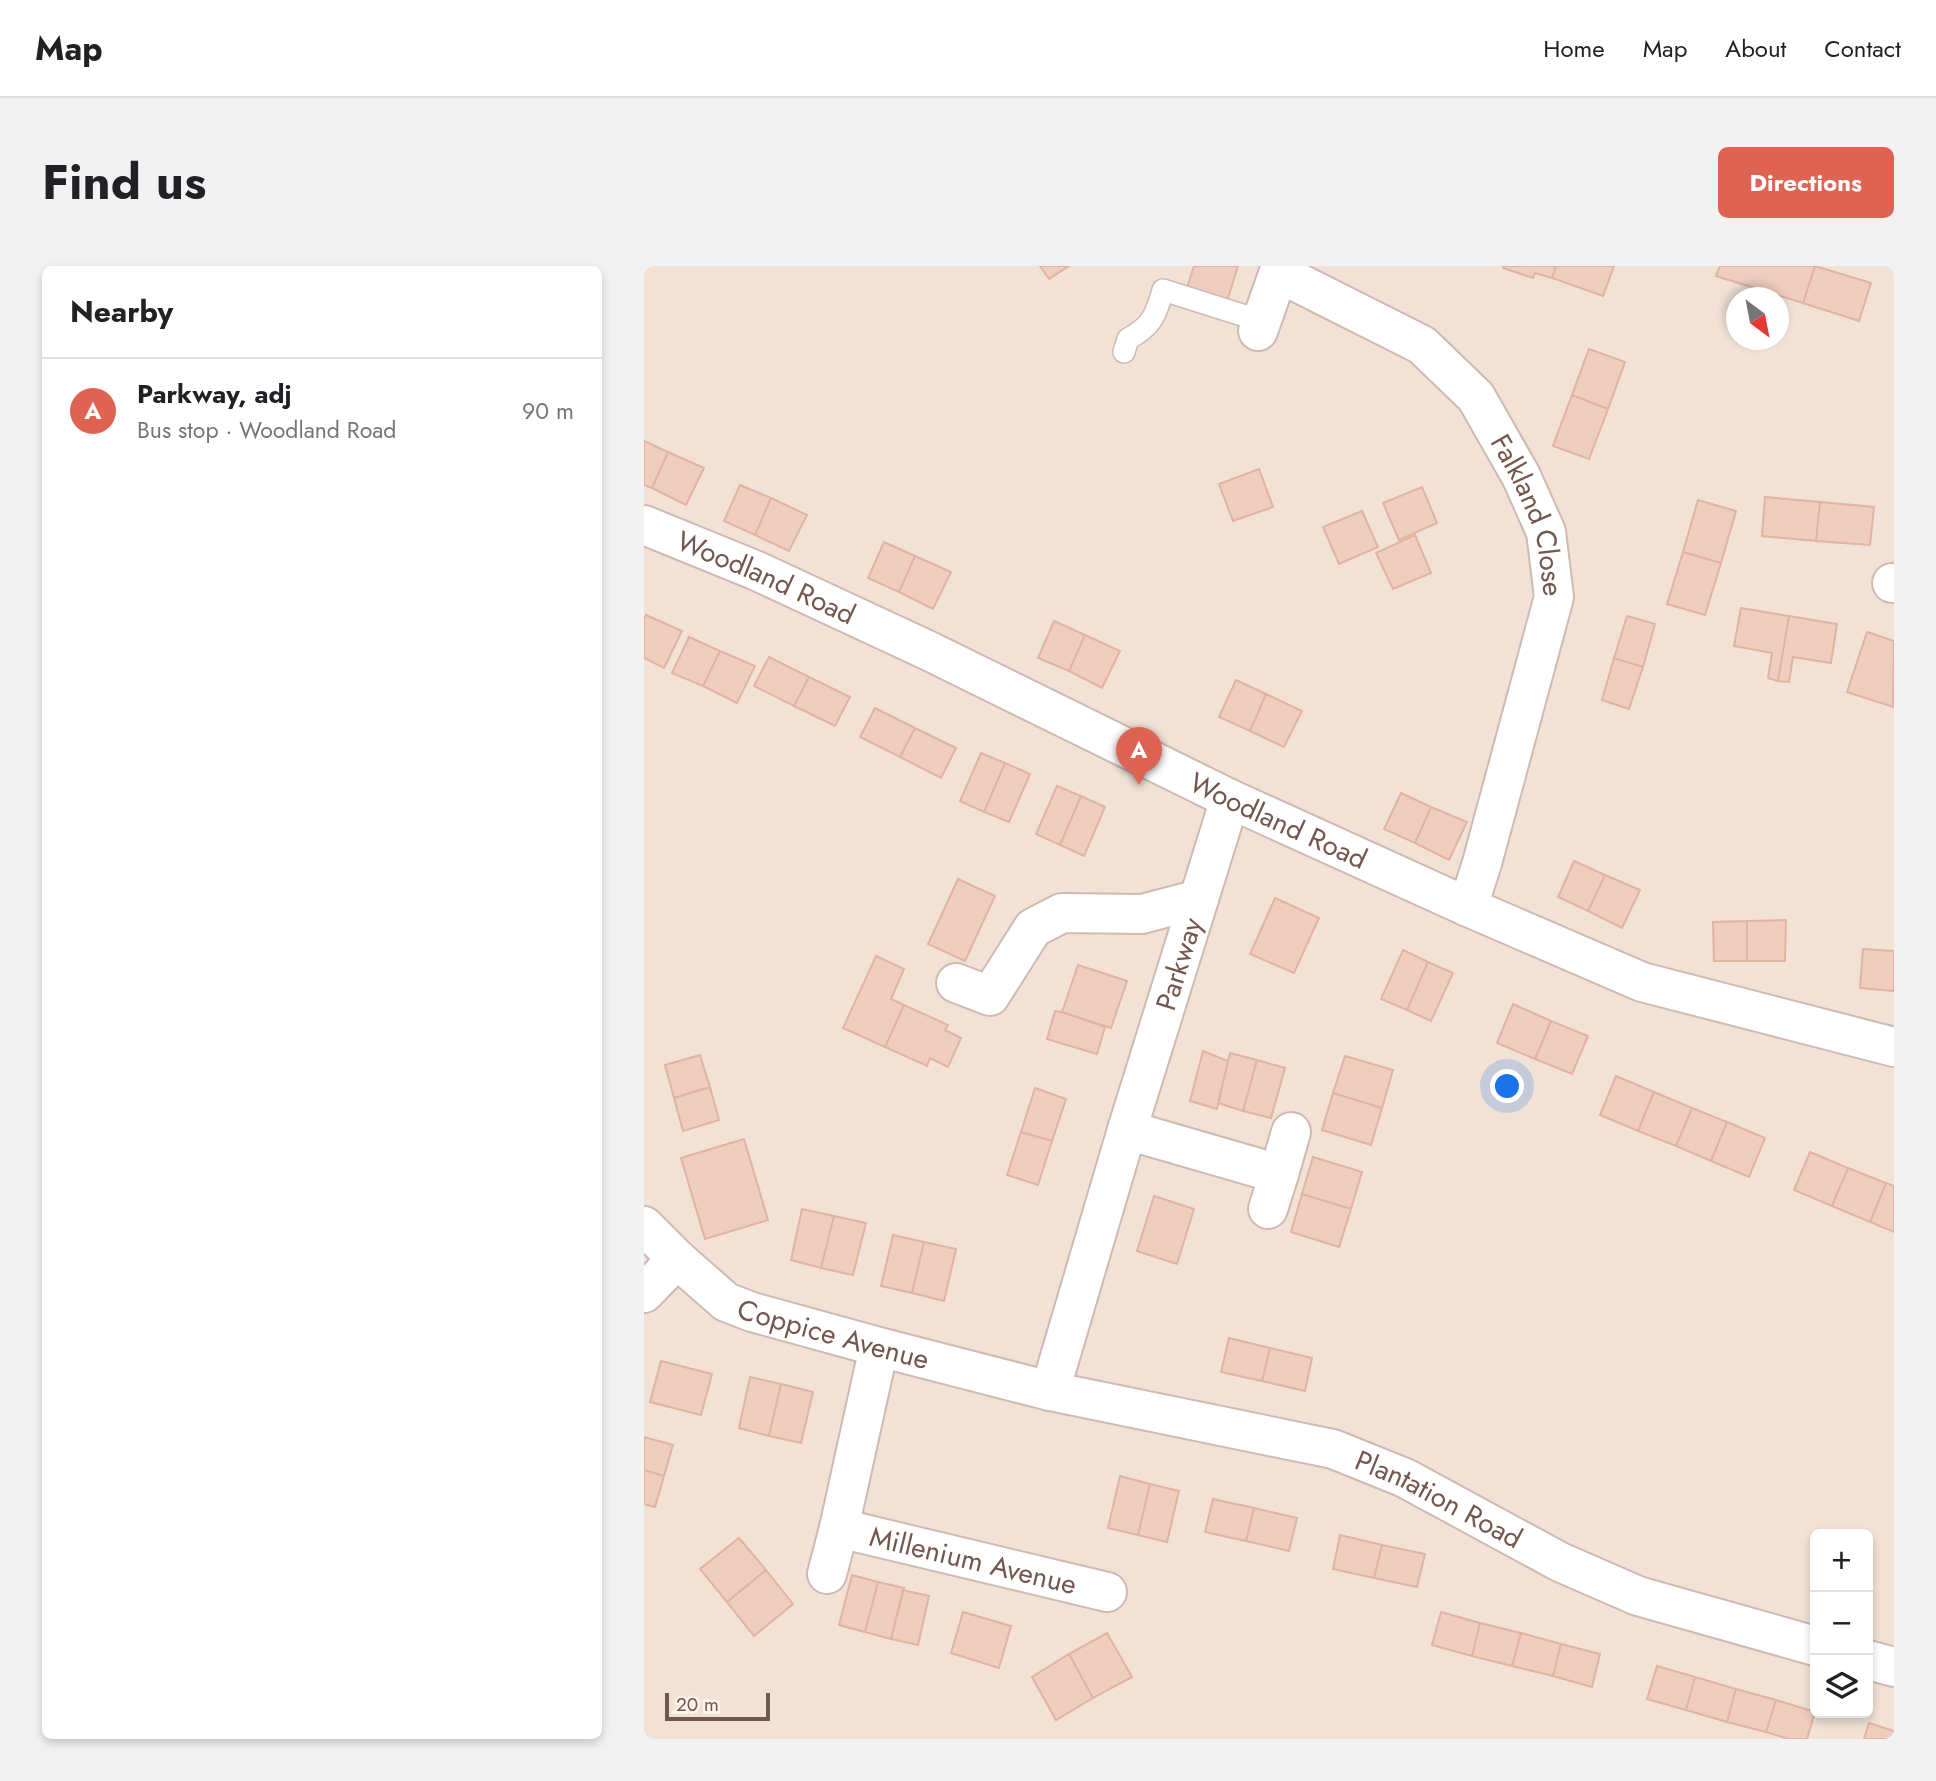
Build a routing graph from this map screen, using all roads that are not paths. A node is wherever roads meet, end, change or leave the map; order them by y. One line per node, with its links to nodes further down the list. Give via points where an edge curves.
1 (1280, 269): 2 (street, Falkland Close); 7 (street, Falkland Close, via 1422,345 1476,397 1521,476 1546,532 1554,597)
2 (1259, 326): 3 (lane, via 1163,290 1156,315 1128,339)
3 (1124, 352)
4 (644, 524): 5 (street, Woodland Road, via 927,650)
5 (1230, 799): 6 (street, Parkway); 7 (street, Woodland Road)
6 (1199, 899): 8 (street, via 1142,914 1062,913 1032,928 990,996); 10 (street, Parkway)
7 (1468, 907): 9 (street, Woodland Road, via 1642,982)
8 (956, 983)
9 (1894, 1047)
10 (1127, 1130): 11 (street, via 1274,1191); 16 (street, Parkway)
11 (1291, 1132)
12 (644, 1226): 13 (street, Coppice Avenue)
13 (677, 1259): 14 (street); 15 (street, Coppice Avenue, via 726,1302)
14 (644, 1293)
15 (878, 1347): 16 (street, Coppice Avenue); 17 (street, Millenium Avenue)
16 (1050, 1391): 20 (street, Plantation Road, via 1333,1449 1405,1478 1560,1562 1638,1596)
17 (839, 1528): 18 (street, Millenium Avenue); 19 (street, Millenium Avenue)
18 (827, 1574)
19 (1107, 1591)
20 (1810, 1645)
21 (1873, 1661): 22 (street)
22 (1894, 1667)

